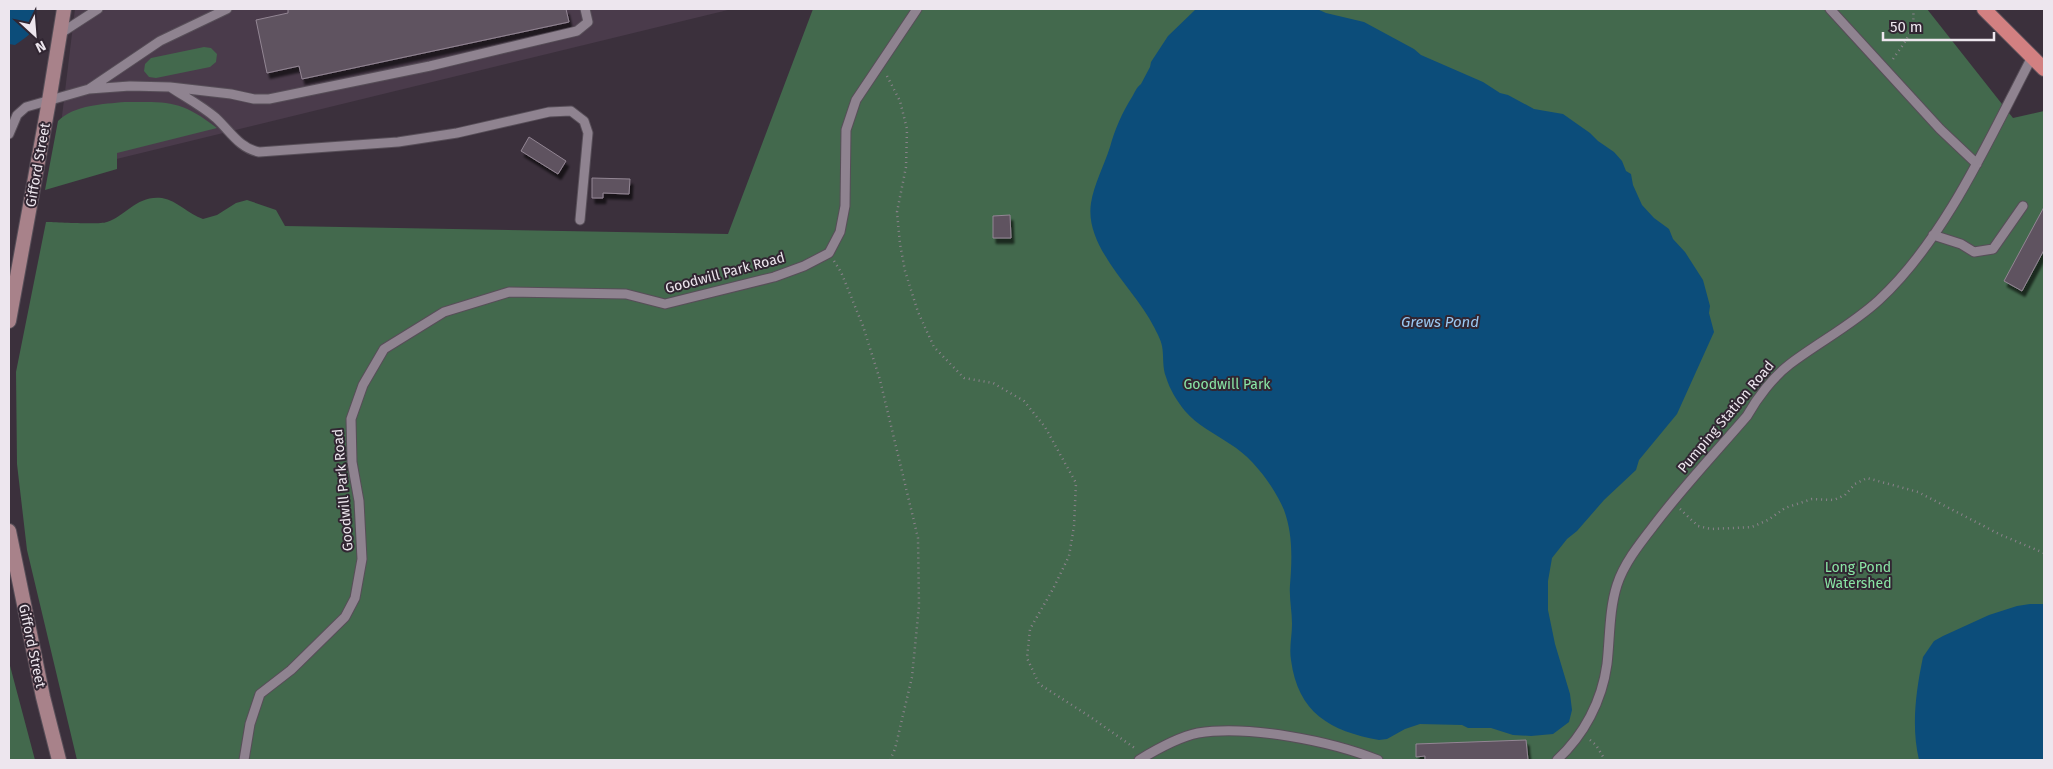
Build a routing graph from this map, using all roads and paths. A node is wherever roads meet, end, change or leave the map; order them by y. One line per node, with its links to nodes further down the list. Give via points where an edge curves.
1 (64, 9): 9 (main road, Gifford Street)
2 (98, 9): 9 (lane)
3 (227, 9): 15 (lane, via 160,40)
4 (585, 9): 14 (lane, via 588,22 577,31 269,99)
5 (918, 9): 11 (lane)
6 (1830, 9): 12 (lane)
7 (1913, 9): 12 (path, via 1914,22 1910,34)
8 (1984, 9): 10 (highway)
9 (61, 33): 16 (main road, Gifford Street)
10 (2032, 57): 13 (highway); 18 (lane, Pumping Station Road)
11 (880, 63): 22 (lane, via 856,100 846,130 845,206 840,232); 28 (path, via 900,101 907,129 906,167 897,212 905,271 934,347 964,378 993,383 1024,402 1045,427 1076,483 1069,556 1030,629 1027,658 1038,684 1089,716)
12 (1885, 68): 18 (lane)
13 (2044, 69)
14 (170, 87): 15 (lane); 20 (lane, via 215,118 242,146 258,152 398,142 457,133 549,112 572,111 584,121 588,134)
15 (89, 89): 16 (lane)
16 (49, 101): 17 (lane, via 26,107 18,115); 23 (main road, Gifford Street)
17 (9, 134)
18 (1977, 164): 21 (lane, Pumping Station Road)
19 (2023, 206): 21 (lane, via 1993,249 1974,252)
20 (580, 220)
21 (1934, 235): 24 (lane, Pumping Station Road, via 1880,299 1788,365)
22 (828, 253): 30 (lane, Goodwill Park Road, via 774,277 665,304 626,294 509,292 444,312 384,349 363,386 350,419 362,559 355,598 345,617 291,670 260,694 250,724); 31 (path, via 841,272 864,326 888,409 918,538 918,606 912,677)
23 (9, 321)
24 (1673, 500): 26 (path, via 1698,526 1711,529 1752,527 1785,508 1812,499 1834,500 1867,478 1918,492 2001,535); 27 (lane, Pumping Station Road, via 1637,547 1617,584 1606,666 1594,712)
25 (9, 531): 29 (main road, Gifford Street)
26 (2044, 553)
27 (1580, 732): 33 (lane, Pumping Station Road); 34 (path, via 1596,745)
28 (1142, 758): 32 (lane, via 1196,734 1226,730 1309,741)
29 (58, 760)
30 (244, 760)
31 (890, 760)
32 (1378, 760)
33 (1557, 760)
34 (1605, 760)

